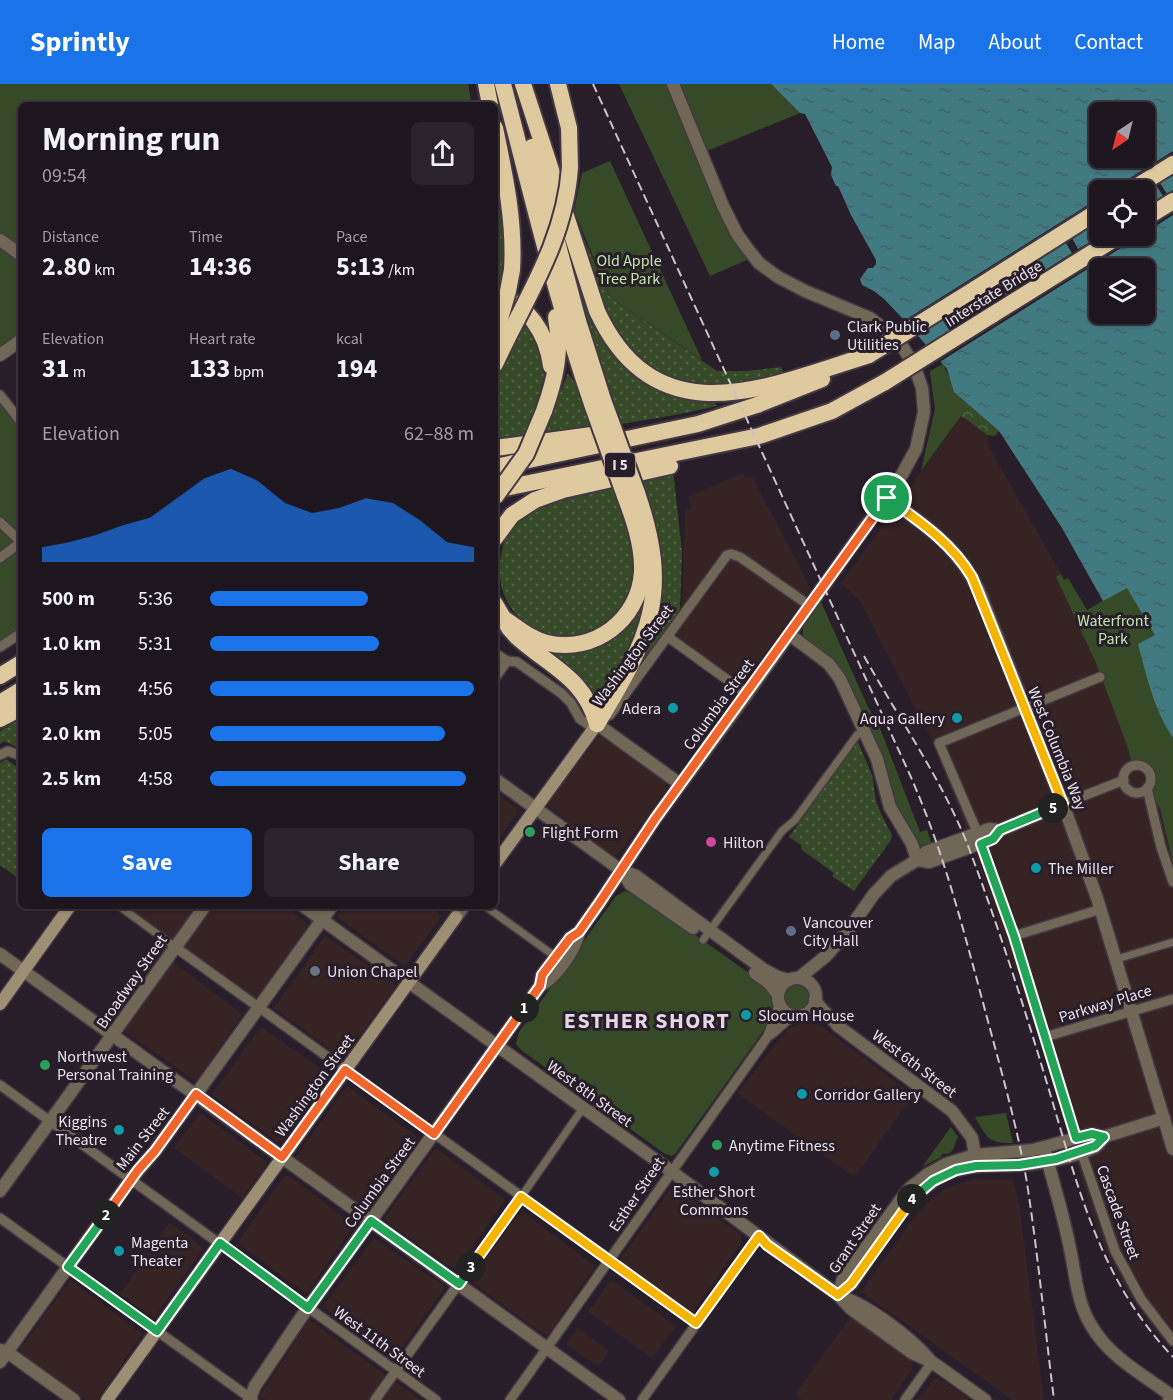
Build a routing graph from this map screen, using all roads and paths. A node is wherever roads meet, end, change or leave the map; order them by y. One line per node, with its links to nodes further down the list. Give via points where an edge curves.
1 (486, 84): 7 (highway)
2 (502, 84): 16 (highway)
3 (516, 84): 24 (highway)
4 (523, 84): 22 (highway, via 597,311 619,348 642,370 685,390 729,394)
5 (558, 84): 19 (highway, bridge, via 569,128 565,207 546,262)
6 (673, 84): 34 (street, Columbia Street, via 730,222 754,257 792,286 878,323 897,338 914,365 924,400 920,438 913,458)
7 (489, 102)
8 (498, 143): 19 (highway, bridge, via 513,239 512,270)
9 (1173, 164): 10 (highway)
10 (1147, 180)
11 (1173, 201): 12 (highway)
12 (1155, 212)
13 (1089, 217): 22 (highway, Interstate Bridge / I 5, bridge)
14 (0, 240): 17 (street)
15 (1103, 246): 28 (highway, Interstate Bridge / I 5, bridge, via 859,397 817,417)
16 (545, 249): 24 (highway, via 576,357); 25 (highway, via 559,329 559,359)
17 (18, 253)
18 (498, 296): 25 (highway, via 530,316 548,346 551,365)
19 (500, 333)
20 (18, 342): 21 (street)
21 (0, 355)
22 (868, 355): 27 (highway, I 5, via 828,377)
23 (0, 395): 26 (street)
24 (597, 402): 33 (highway, bridge)
25 (544, 411): 32 (highway, bridge, via 526,454)
26 (18, 418)
27 (698, 424): 29 (highway); 30 (highway, I 5)
28 (744, 439): 31 (highway, I 5); 36 (highway, via 693,460 543,496 512,515)
29 (498, 448)
30 (498, 465)
31 (498, 489)
32 (498, 493)
33 (631, 494): 41 (highway, via 642,574 635,601 618,624 590,641 562,645 534,638); 58 (highway, via 648,528 654,557 652,604 639,649)
34 (887, 498): 40 (street, Columbia Street); 55 (street, West Columbia Way, via 941,539 964,564 979,591)
35 (0, 522): 37 (street)
36 (498, 534)
37 (18, 539)
38 (18, 544): 39 (street)
39 (0, 558)
40 (810, 606): 42 (street, Columbia Street); 44 (street, Washington Street, via 731,554 722,560)
41 (499, 611): 58 (highway, via 526,645 581,689)
42 (790, 634): 53 (street, Columbia Street); 59 (street, via 835,672)
43 (18, 635): 45 (street)
44 (668, 637): 53 (street); 58 (street, Washington Street, via 612,714)
45 (0, 647)
46 (498, 655): 47 (street)
47 (507, 661): 49 (street); 58 (street, via 527,668 565,697 580,718 589,725)
48 (18, 665): 50 (highway)
49 (498, 674)
50 (0, 676)
51 (1100, 677): 55 (street)
52 (18, 692): 54 (highway)
53 (747, 694): 64 (street, Columbia Street)
54 (0, 703)
55 (1024, 708): 66 (street, West Columbia Way); 68 (street, via 939,742)
56 (18, 710): 57 (highway)
57 (0, 719)
58 (597, 724): 64 (street); 67 (main road, Washington Street)
59 (864, 731): 70 (street, via 890,807); 83 (street, via 857,735 795,820 782,831)
60 (18, 754): 61 (street, via 8,751)
61 (0, 755)
62 (1124, 780): 65 (street, via 1131,791); 65 (street, via 1129,768 1141,766 1150,775); 66 (street)
63 (498, 781): 67 (street)
64 (680, 784): 71 (street, Columbia Street)
65 (1148, 788): 72 (street)
66 (1063, 804): 68 (street, via 1000,830 989,829); 80 (street, West Columbia Way)
67 (535, 809): 69 (main road, Washington Street); 71 (street)
68 (979, 839): 70 (street, via 929,862); 84 (street)
69 (498, 860)
70 (917, 860): 88 (street, via 882,886)
71 (622, 871): 83 (street, via 636,876); 89 (street, Columbia Street, via 576,942)
72 (1173, 882)
73 (68, 909): 91 (main road)
74 (122, 909): 86 (street)
75 (203, 909): 86 (street, Broadway Street)
76 (307, 909): 82 (street, West 8th Street)
77 (330, 909): 82 (street, Main Street)
78 (462, 909): 81 (street, Washington Street)
79 (489, 909): 89 (street)
80 (1101, 909): 84 (street); 90 (street, West Columbia Way)
81 (456, 917): 93 (main road, Washington Street)
82 (322, 920): 93 (street, West 8th Street); 98 (street, Main Street)
83 (706, 936): 92 (street, via 771,974); 96 (street, via 766,980)
84 (1014, 936): 104 (street)
85 (1173, 942): 90 (street)
86 (175, 947): 98 (street); 102 (street, Broadway Street)
87 (0, 954): 91 (street)
88 (826, 956): 92 (street); 94 (street)
89 (560, 959): 105 (street, Columbia Street, via 549,980 540,986)
90 (1117, 959): 99 (street, West Columbia Way)
91 (24, 971): 97 (main road); 102 (street)
92 (794, 979): 94 (street, via 807,981); 96 (street, via 781,986)
93 (408, 982): 105 (street, West 8th Street); 106 (main road, Washington Street)
94 (814, 994): 100 (street, via 812,1009); 101 (street, West 6th Street, via 820,1008)
95 (1173, 999): 99 (street, Parkway Place)
96 (778, 1000): 100 (street, via 784,1011); 103 (street, Esther Street)
97 (0, 1004)
98 (258, 1007): 106 (street); 108 (street, Main Street)
99 (1133, 1012): 104 (street, Parkway Place); 110 (street, West Columbia Way)
100 (800, 1015): 101 (street, West 6th Street); 103 (street, Esther Street)
101 (838, 1026): 119 (street, West 6th Street, via 946,1105 968,1131)
102 (113, 1035): 108 (street); 111 (street, Broadway Street)
103 (768, 1036): 121 (street, Esther Street)
104 (1045, 1036): 114 (street)
105 (497, 1046): 109 (street, West 8th Street); 112 (street, Columbia Street)
106 (345, 1070): 112 (street); 118 (main road, Washington Street)
107 (0, 1085): 111 (street, West 11th Street)
108 (196, 1094): 118 (street); 122 (street, Main Street)
109 (583, 1108): 121 (street, West 8th Street); 124 (street)
110 (1169, 1117): 113 (street, Grant Street); 116 (street, West Columbia Way)
111 (51, 1121): 122 (street, West 11th Street); 123 (street, Broadway Street)
112 (434, 1134): 124 (street); 126 (street, Columbia Street)
113 (1104, 1137): 114 (street, Grant Street, via 1092,1134); 117 (street, Grant Street, via 1095,1146)
114 (1076, 1138): 115 (street, Grant Street)
115 (1043, 1148): 119 (street, Grant Street); 120 (street)
116 (1173, 1149)
117 (1081, 1151): 120 (street, Grant Street); 136 (street, Cascade Street, via 1118,1259 1141,1299)
118 (282, 1157): 126 (street); 128 (main road, Washington Street)
119 (976, 1160): 120 (street, Grant Street, via 1019,1165); 132 (street, Grant Street, via 944,1175 917,1195 851,1284)
120 (1047, 1161): 141 (street, via 1069,1242 1079,1299 1090,1324 1108,1347)
121 (671, 1171): 127 (street, West 8th Street); 129 (street, Esther Street)
122 (131, 1179): 128 (street, West 11th Street); 130 (street, Main Street)
123 (0, 1191)
124 (521, 1197): 129 (street); 131 (street)
125 (0, 1218): 130 (street)
126 (371, 1221): 131 (street); 133 (street, Columbia Street)
127 (759, 1236): 132 (street, West 8th Street); 134 (street)
128 (220, 1243): 133 (street, West 11th Street); 135 (main road, Washington Street)
129 (610, 1261): 134 (street); 137 (street, Esther Street)
130 (68, 1267): 135 (street); 138 (street, Main Street)
131 (459, 1284): 137 (street); 140 (street)
132 (838, 1295): 139 (street, West 8th Street, via 856,1302 917,1346)
133 (308, 1308): 140 (street, West 11th Street); 142 (street, Columbia Street)
134 (696, 1323): 149 (street)
135 (157, 1331): 142 (street); 144 (main road, Washington Street)
136 (1173, 1341)
137 (547, 1348): 147 (street, Esther Street); 148 (street)
138 (2, 1354): 143 (street)
139 (932, 1362): 150 (street); 151 (street, West 8th Street)
140 (396, 1371): 145 (street); 146 (street, West 11th Street)
141 (1171, 1398)
142 (250, 1399)
143 (74, 1400)
144 (107, 1400)
145 (375, 1400)
146 (436, 1400)
147 (510, 1400)
148 (619, 1400)
149 (642, 1400)
150 (905, 1400)
151 (985, 1400)

